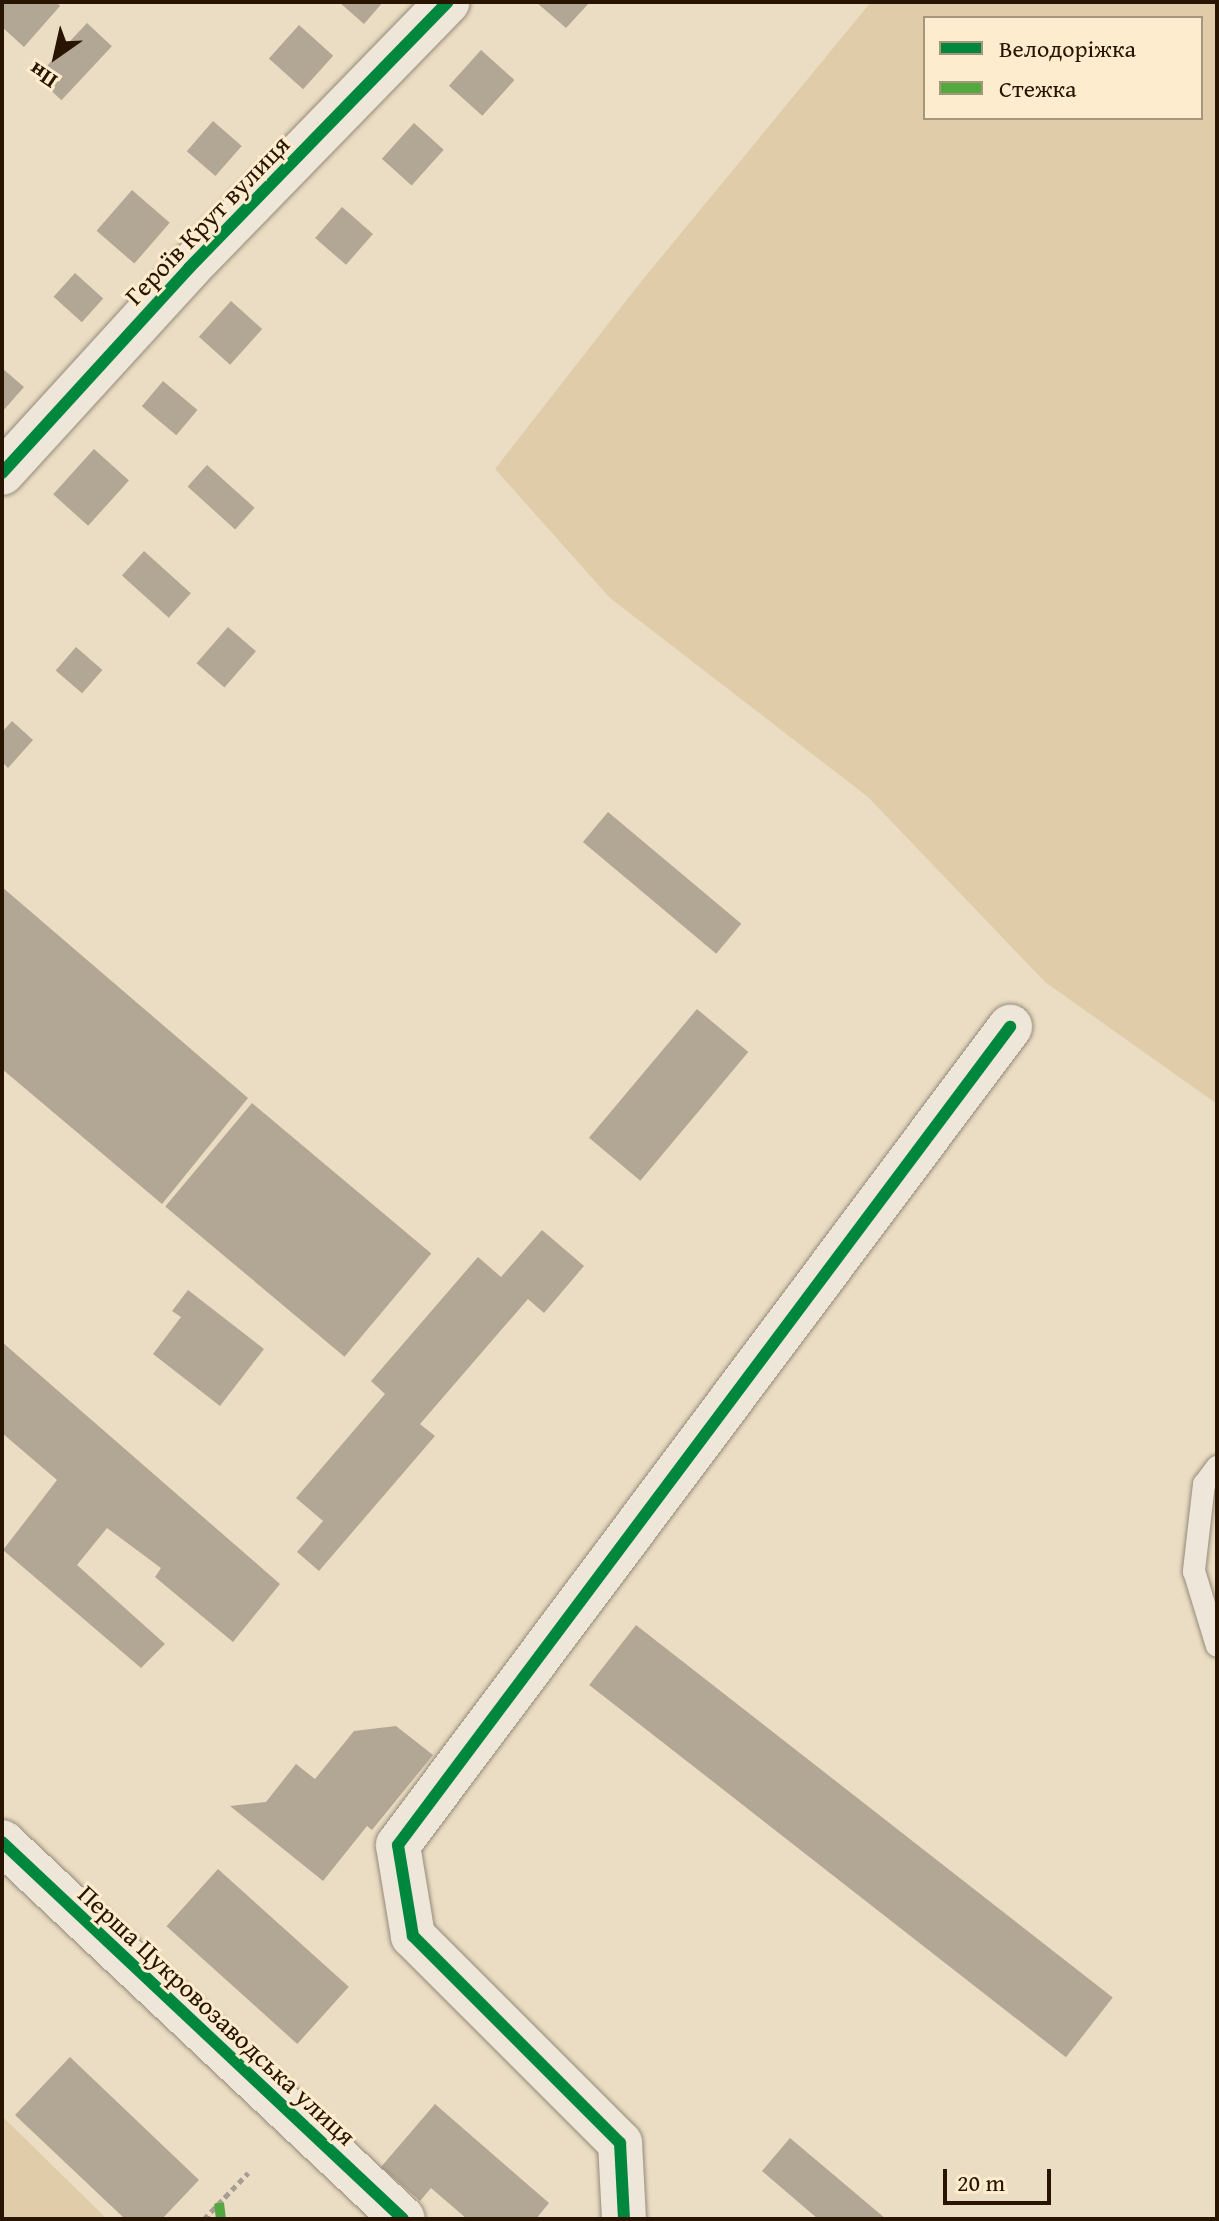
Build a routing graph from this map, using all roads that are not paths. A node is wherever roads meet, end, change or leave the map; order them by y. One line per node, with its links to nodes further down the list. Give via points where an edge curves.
1 (448, 2): 2 (street, Героїв Крут вулиця, via 189,268)
2 (2, 473)
3 (1010, 1027): 8 (street, via 398,1845 413,1936 620,2143)
4 (1217, 1467): 5 (lane, via 1204,1484 1194,1571)
5 (1217, 1646)
6 (2, 1842): 7 (street, Перша Цукровозаводська улиця)
7 (403, 2219)
8 (624, 2219)

